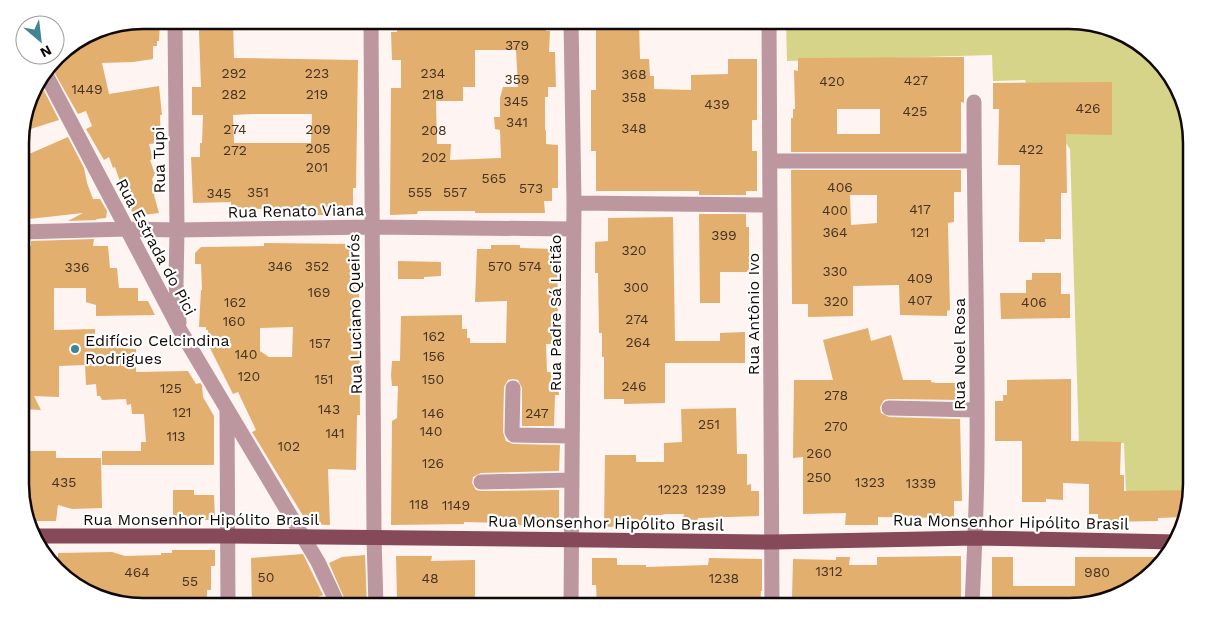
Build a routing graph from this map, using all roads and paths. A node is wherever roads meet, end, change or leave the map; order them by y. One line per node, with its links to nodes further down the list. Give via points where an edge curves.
1 (175, 29): 13 (street, Rua Tupi)
2 (371, 29): 11 (street, Rua Luciano Queirós)
3 (571, 29): 9 (street, Rua Padre Sá Leitão)
4 (769, 29): 7 (street, Rua Antônio Ivo)
5 (48, 78): 12 (street, Rua Estrada do Pici)
6 (974, 102): 8 (street, Rua Noel Rosa)
7 (770, 161): 8 (street); 10 (street, Rua Antônio Ivo)
8 (974, 161): 20 (street, Rua Noel Rosa)
9 (574, 203): 10 (street); 14 (street, Rua Padre Sá Leitão)
10 (770, 206): 30 (street, Rua Antônio Ivo)
11 (371, 227): 13 (street, Rua Renato Viana); 14 (street, Rua Renato Viana); 27 (street, Rua Luciano Queirós)
12 (126, 229): 13 (street, Rua Renato Viana); 15 (street, Rua Renato Viana); 16 (street, Rua Estrada do Pici)
13 (178, 230): 16 (street, Rua Tupi, via 176,284)
14 (573, 230): 21 (street, Rua Padre Sá Leitão)
15 (29, 232)
16 (180, 330): 19 (street, Rua Estrada do Pici)
17 (512, 388): 21 (street, via 514,435)
18 (889, 408): 20 (street)
19 (227, 409): 25 (street); 26 (street, Rua Estrada do Pici)
20 (977, 410): 28 (street, Rua Noel Rosa)
21 (571, 436): 22 (street, Rua Padre Sá Leitão)
22 (571, 480): 23 (street); 29 (street, Rua Padre Sá Leitão)
23 (481, 482)
24 (41, 536): 25 (main road, Rua Monsenhor Hipólito Brasil)
25 (228, 536): 26 (main road, Rua Monsenhor Hipólito Brasil); 32 (street)
26 (303, 537): 27 (main road, Rua Monsenhor Hipólito Brasil); 33 (street)
27 (374, 538): 29 (main road, Rua Monsenhor Hipólito Brasil); 34 (street, Rua Luciano Queirós)
28 (975, 538): 30 (main road, Rua Monsenhor Hipólito Brasil); 31 (main road, Rua Monsenhor Hipólito Brasil); 37 (street, Rua Noel Rosa)
29 (571, 539): 30 (main road, Rua Monsenhor Hipólito Brasil); 35 (street, Rua Padre Sá Leitão)
30 (772, 542): 36 (street, Rua Antônio Ivo)
31 (1167, 544)
32 (228, 598)
33 (335, 598)
34 (376, 598)
35 (571, 598)
36 (772, 598)
37 (972, 598)

